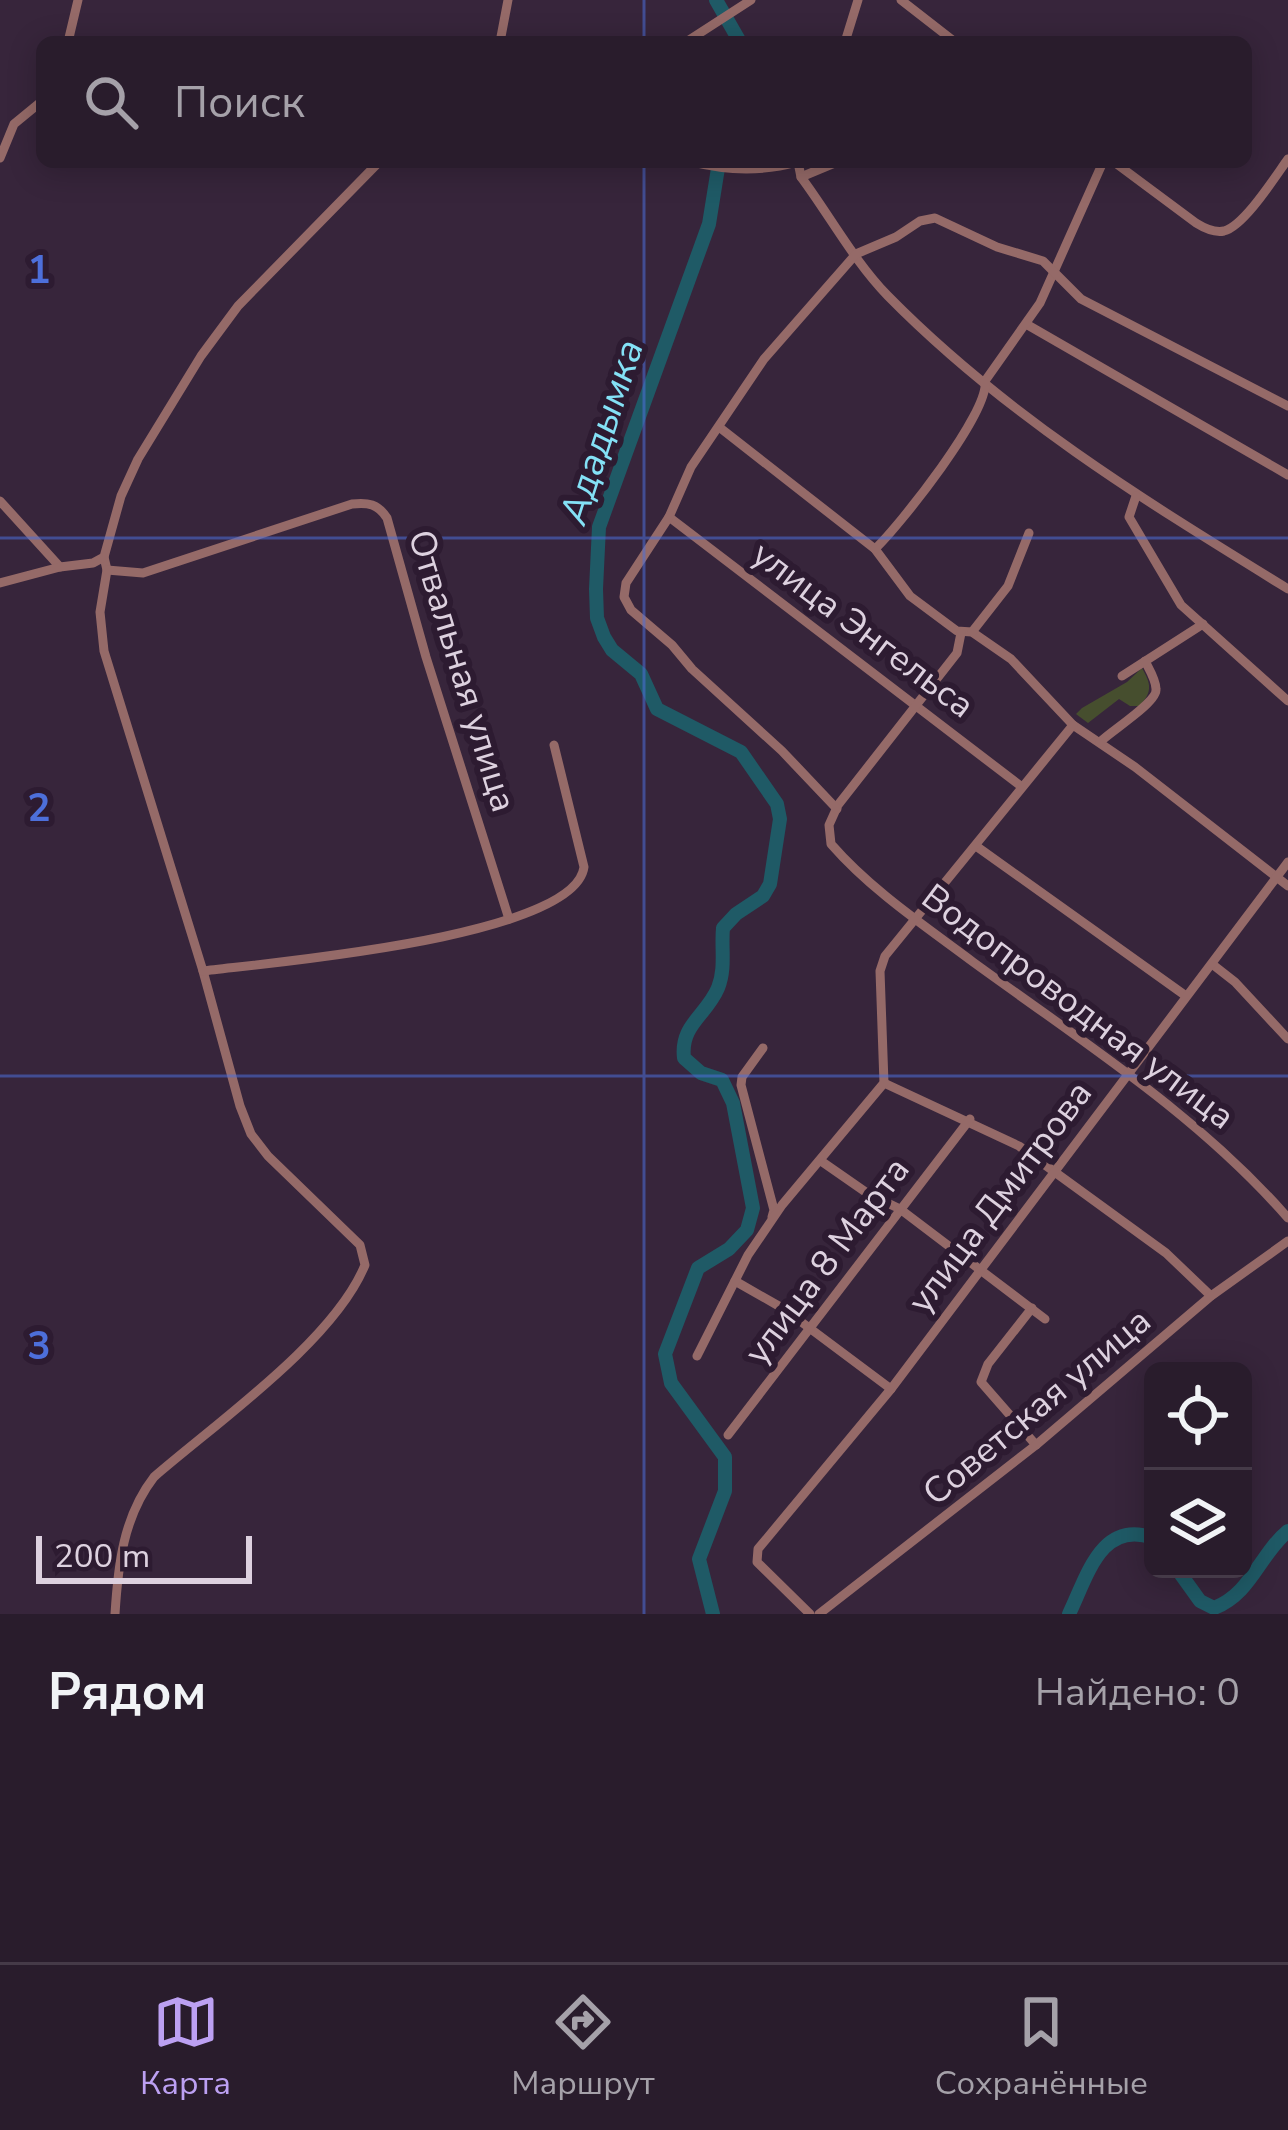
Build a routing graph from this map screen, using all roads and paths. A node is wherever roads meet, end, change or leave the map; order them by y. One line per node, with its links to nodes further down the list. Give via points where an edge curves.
1 (78, 0): 6 (street)
2 (508, 0): 7 (street)
3 (858, 0): 9 (street)
4 (901, 0): 10 (street)
5 (747, 3): 8 (street)
6 (69, 36)
7 (501, 36)
8 (695, 36)
9 (846, 36)
10 (947, 36)
11 (36, 106): 12 (street, via 14,124)
12 (0, 158)
13 (1288, 159): 22 (street)
14 (373, 168): 36 (street, via 238,306 201,356 138,459)
15 (725, 168): 16 (street)
16 (777, 168)
17 (799, 168): 21 (street)
18 (823, 168): 21 (street)
19 (1100, 168): 25 (street)
20 (1122, 168): 22 (street, via 1210,230 1225,231)
21 (801, 177): 24 (street)
22 (1274, 177): 23 (street)
23 (1287, 186)
24 (856, 254): 25 (street, via 935,218 1043,262); 27 (street, via 890,298); 29 (street, via 764,359)
25 (1053, 274): 26 (street); 28 (street, via 1081,299)
26 (1026, 324): 27 (street); 30 (street)
27 (985, 382): 31 (street); 35 (street, via 975,415)
28 (1288, 406)
29 (718, 427): 33 (street); 35 (street)
30 (1288, 476)
31 (1136, 496): 40 (street); 41 (street, via 1132,525 1181,605)
32 (0, 501): 37 (street)
33 (669, 518): 46 (street, улица Энгельса); 51 (street, via 626,583 631,610)
34 (1028, 533): 42 (street, via 1007,586)
35 (875, 549): 42 (street, via 910,596)
36 (104, 557): 37 (street); 38 (street)
37 (60, 567): 39 (street)
38 (107, 570): 57 (street, Отвальная улица, via 143,573 352,504 379,508); 59 (street, via 104,651)
39 (0, 584)
40 (1288, 590)
41 (1203, 624): 43 (street); 45 (street)
42 (967, 632): 46 (street); 47 (street, via 1023,670)
43 (1145, 661): 44 (street); 48 (street, via 1154,700)
44 (1122, 676)
45 (1288, 701)
46 (916, 705): 50 (street, улица Энгельса); 51 (street)
47 (1073, 725): 48 (street); 50 (street)
48 (1100, 742): 54 (street)
49 (554, 745): 57 (street, via 583,878)
50 (1022, 787): 52 (street)
51 (837, 809): 56 (street, Водопроводная улица, via 831,844)
52 (976, 846): 56 (street); 60 (street)
53 (1288, 862): 54 (street, улица Дмитрова)
54 (1277, 878): 55 (street); 58 (street, улица Дмитрова)
55 (1288, 886)
56 (914, 918): 63 (street, Водопроводная улица); 64 (street, via 880,971)
57 (509, 919): 59 (street, via 350,955)
58 (1212, 964): 60 (street, улица Дмитрова); 61 (street)
59 (203, 971): 82 (street, via 251,1134 349,1232 364,1265 296,1354 140,1495 117,1574)
60 (1186, 996): 63 (street, улица Дмитрова)
61 (1288, 1039)
62 (763, 1048): 70 (street, via 741,1085 774,1210)
63 (1126, 1073): 67 (street, улица Дмитрова); 69 (street, Водопроводная улица, via 1215,1143)
64 (884, 1083): 65 (street); 66 (street)
65 (970, 1120): 67 (street); 68 (street, улица 8 Марта)
66 (821, 1161): 68 (street); 70 (street)
67 (1056, 1170): 72 (street, улица Дмитрова); 74 (street)
68 (900, 1209): 72 (street); 77 (street, улица 8 Марта)
69 (1288, 1218)
70 (770, 1222): 73 (street)
71 (1288, 1240): 74 (street, Советская улица)
72 (982, 1268): 75 (street); 79 (street, улица Дмитрова)
73 (735, 1281): 77 (street); 78 (street)
74 (1211, 1296): 81 (street, Советская улица)
75 (1032, 1308): 76 (street); 81 (street, via 981,1382)
76 (1045, 1319)
77 (810, 1327): 79 (street); 80 (street, улица 8 Марта)
78 (697, 1356)
79 (891, 1389): 83 (street, улица Дмитрова, via 758,1549 757,1562)
80 (728, 1435)
81 (1036, 1445): 84 (street, Советская улица)
82 (115, 1614)
83 (810, 1614)
84 (819, 1614)

